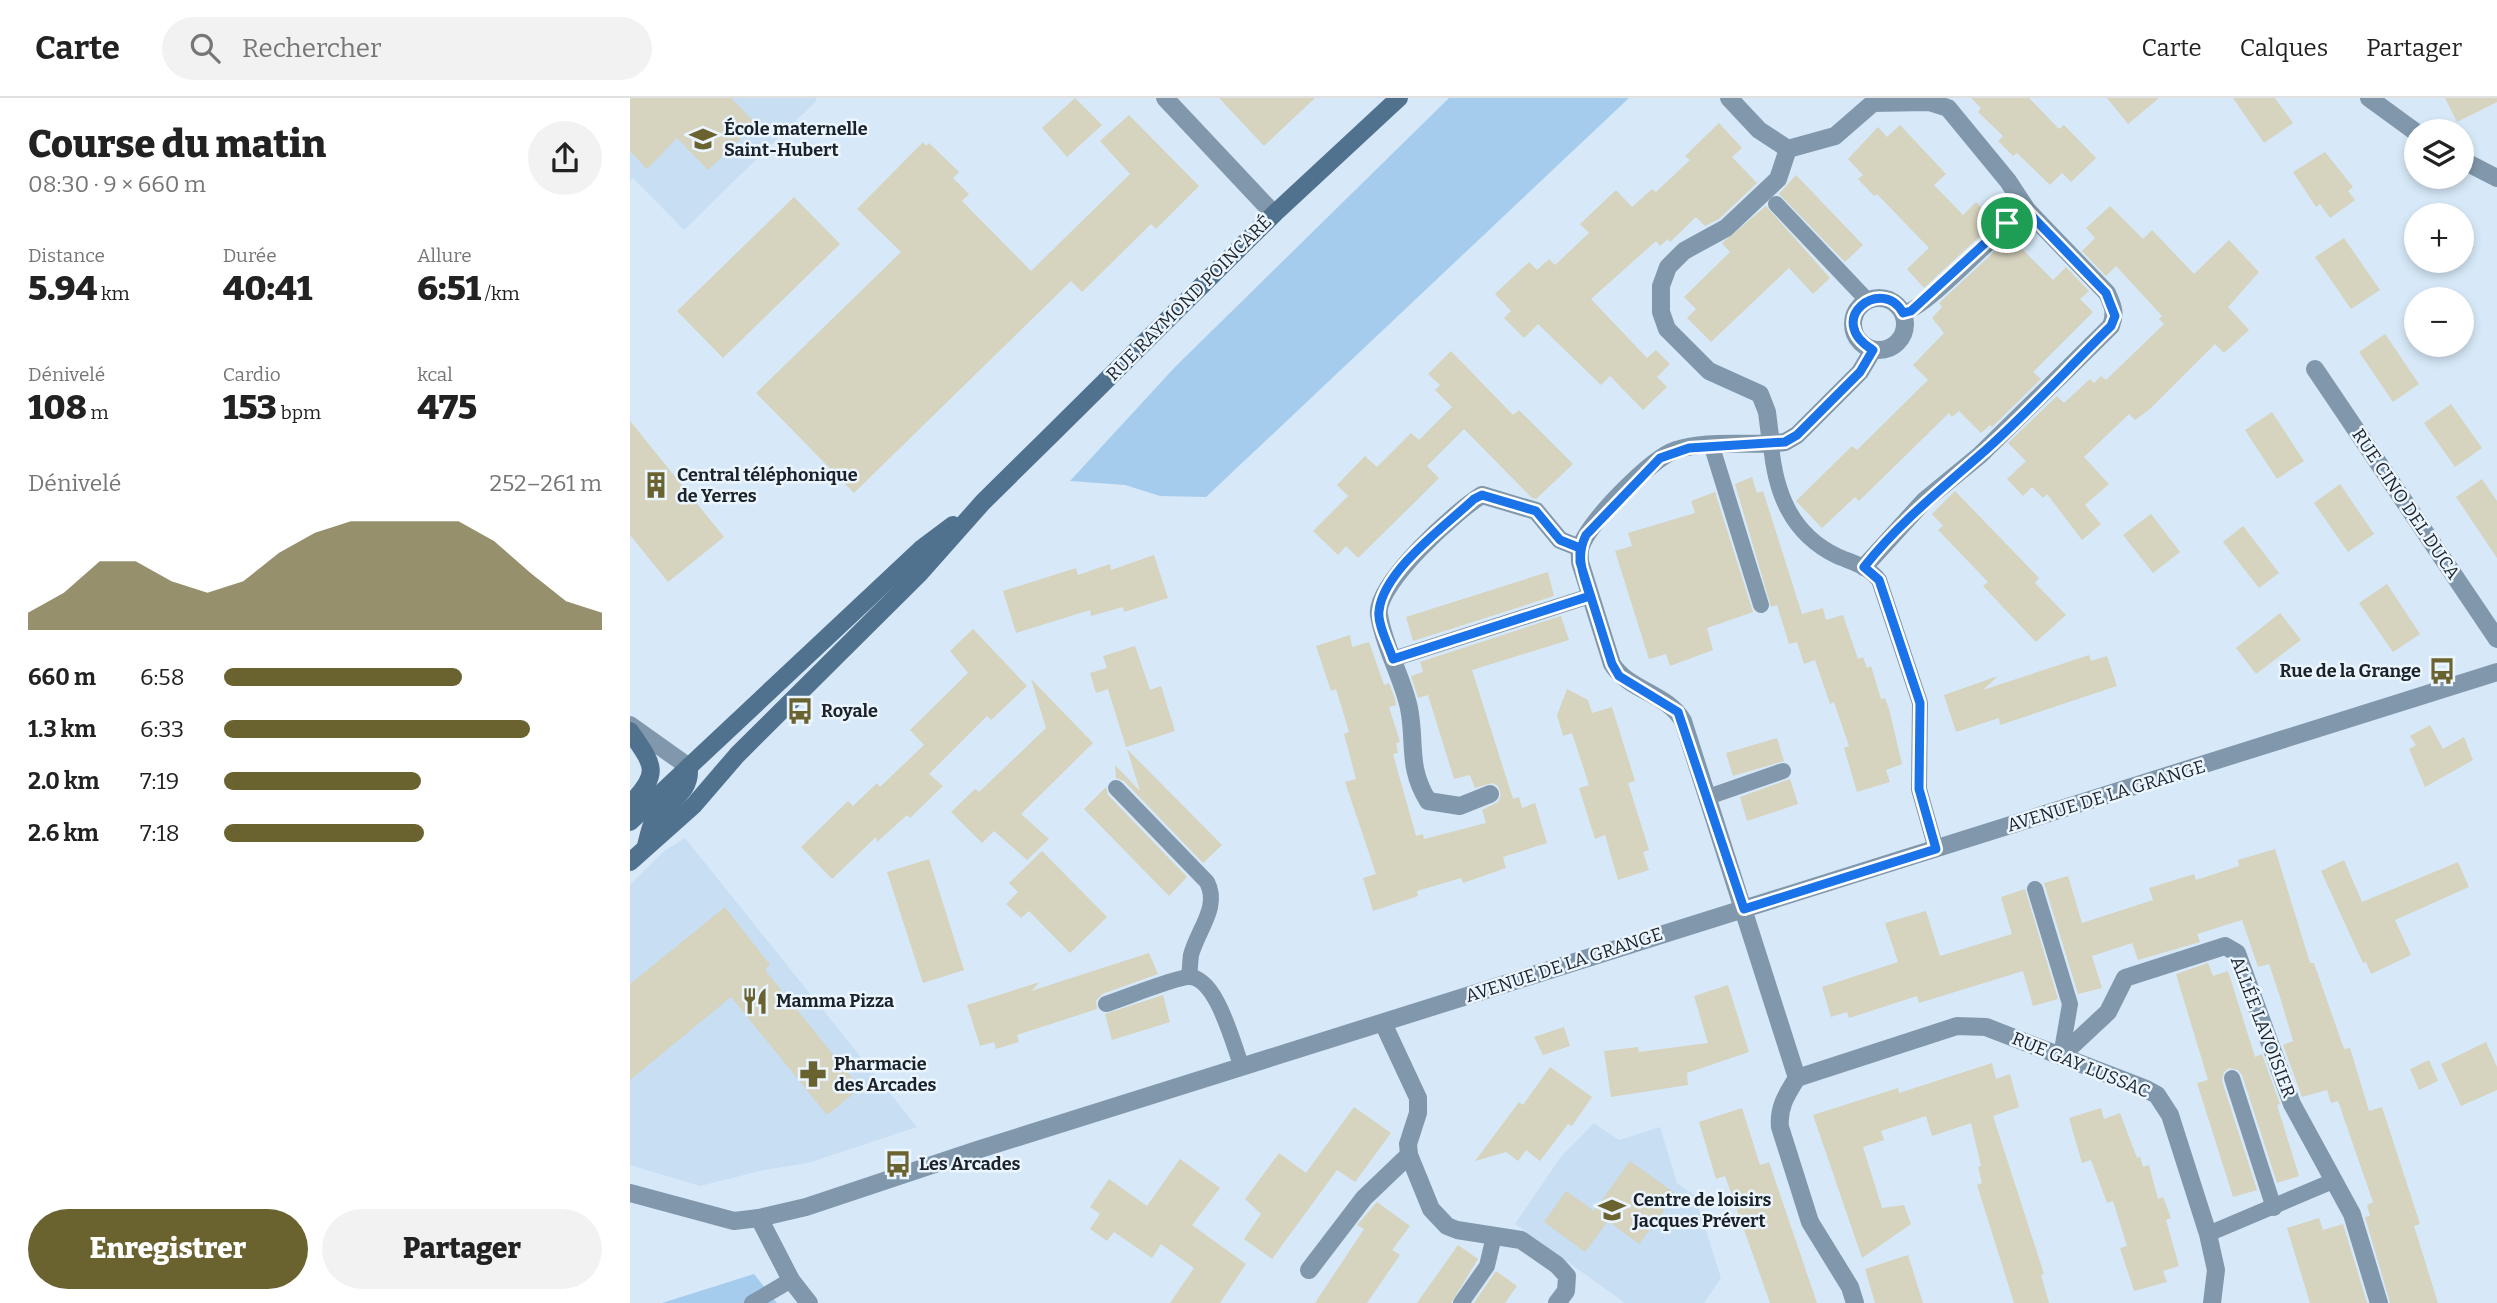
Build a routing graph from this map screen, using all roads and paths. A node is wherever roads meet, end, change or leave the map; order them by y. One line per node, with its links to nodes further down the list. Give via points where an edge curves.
1 (1165, 98): 11 (street)
2 (1399, 98): 11 (main road, RUE RAYMOND POINCARÉ)
3 (1729, 98): 6 (street, via 1759,130)
4 (2369, 98): 5 (street)
5 (2404, 124)
6 (1788, 149): 10 (street, via 1835,136 1873,103 1929,102 1948,108 1960,119); 16 (street, via 1778,179 1726,228 1684,251 1668,267 1661,286 1661,312 1667,329 1709,371 1760,394)
7 (2474, 166): 8 (street)
8 (2497, 178)
9 (1776, 204): 12 (lane)
10 (2026, 210): 13 (lane, via 1931,295); 20 (street, via 2106,293 2115,316 2111,326 1980,455 1924,501)
11 (1274, 214): 18 (main road, RUE RAYMOND POINCARÉ)
12 (1867, 300): 13 (street, via 1884,298); 14 (street, via 1856,311 1852,327 1859,342)
13 (1903, 313): 14 (street, via 1902,338 1890,349)
14 (1873, 350): 16 (street, via 1860,372 1797,435)
15 (2315, 369): 23 (street, RUE CINO DEL DUCA)
16 (1771, 444): 17 (street); 20 (lane, via 1777,484 1798,527 1815,543)
17 (1712, 447): 19 (street, via 1677,450 1660,458 1613,504); 22 (lane)
18 (983, 502): 28 (main road, RUE RAYMOND POINCARÉ, via 921,549); 35 (main road, RUE RAYMOND POINCARÉ, via 920,573 737,754 694,805)
19 (1580, 548): 21 (street); 24 (street, via 1560,540 1536,511 1482,495 1391,580 1378,612)
20 (1864, 567): 36 (lane, via 1879,580 1920,703 1919,789)
21 (1590, 596): 24 (lane); 32 (street, via 1619,676 1678,712)
22 (1761, 605)
23 (2497, 639)
24 (1393, 659): 31 (street, via 1412,723 1416,782 1428,801 1461,806)
25 (2497, 672): 36 (street, AVENUE DE LA GRANGE)
26 (630, 725): 28 (street)
27 (630, 731): 33 (main road, via 651,762 652,776)
28 (689, 767): 34 (main road, RUE RAYMOND POINCARÉ); 35 (main road, RUE RAYMOND POINCARÉ, via 684,791 654,819)
29 (1783, 771): 32 (lane)
30 (1116, 788): 40 (lane, via 1207,882 1213,894 1191,956)
31 (1490, 794)
32 (1707, 797): 39 (street)
33 (630, 804)
34 (630, 822)
35 (645, 848): 37 (main road, RUE RAYMOND POINCARÉ)
36 (1936, 849): 39 (street, AVENUE DE LA GRANGE)
37 (630, 862)
38 (2035, 889): 43 (lane, via 2070,1004)
39 (1744, 909): 42 (street, AVENUE DE LA GRANGE); 45 (street)
40 (1189, 977): 41 (lane); 44 (lane, via 1213,992)
41 (1106, 1004)
42 (1382, 1023): 44 (street, AVENUE DE LA GRANGE); 47 (street, via 1418,1098)
43 (2061, 1056): 45 (street, RUE GAY LUSSAC, via 1986,1027 1957,1026); 48 (street, ALLÉE LAVOISIER, via 2108,1012 2125,978 2231,947 2292,1104); 52 (street, RUE GAY LUSSAC, via 2146,1089 2165,1104)
44 (1242, 1067): 51 (street, AVENUE DE LA GRANGE, via 806,1207)
45 (1797, 1078): 60 (street, via 1784,1098 1780,1127 1810,1222)
46 (2232, 1078): 50 (lane)
47 (1409, 1155): 53 (street, via 1438,1219 1457,1230); 54 (street, via 1364,1198)
48 (2333, 1181): 50 (lane); 62 (street, ALLÉE LAVOISIER, via 2352,1214)
49 (630, 1193): 51 (street, AVENUE DE LA GRANGE, via 734,1221)
50 (2274, 1208): 52 (lane)
51 (759, 1218): 55 (street)
52 (2208, 1234): 61 (street, RUE GAY LUSSAC, via 2216,1270)
53 (1494, 1236): 58 (lane, via 1488,1266); 59 (street, via 1521,1240 1557,1265 1567,1276 1566,1291)
54 (1309, 1270)
55 (790, 1280): 56 (lane); 57 (street)
56 (752, 1303)
57 (809, 1303)
58 (1461, 1303)
59 (1557, 1303)
60 (1855, 1303)
61 (2212, 1303)
62 (2379, 1303)

